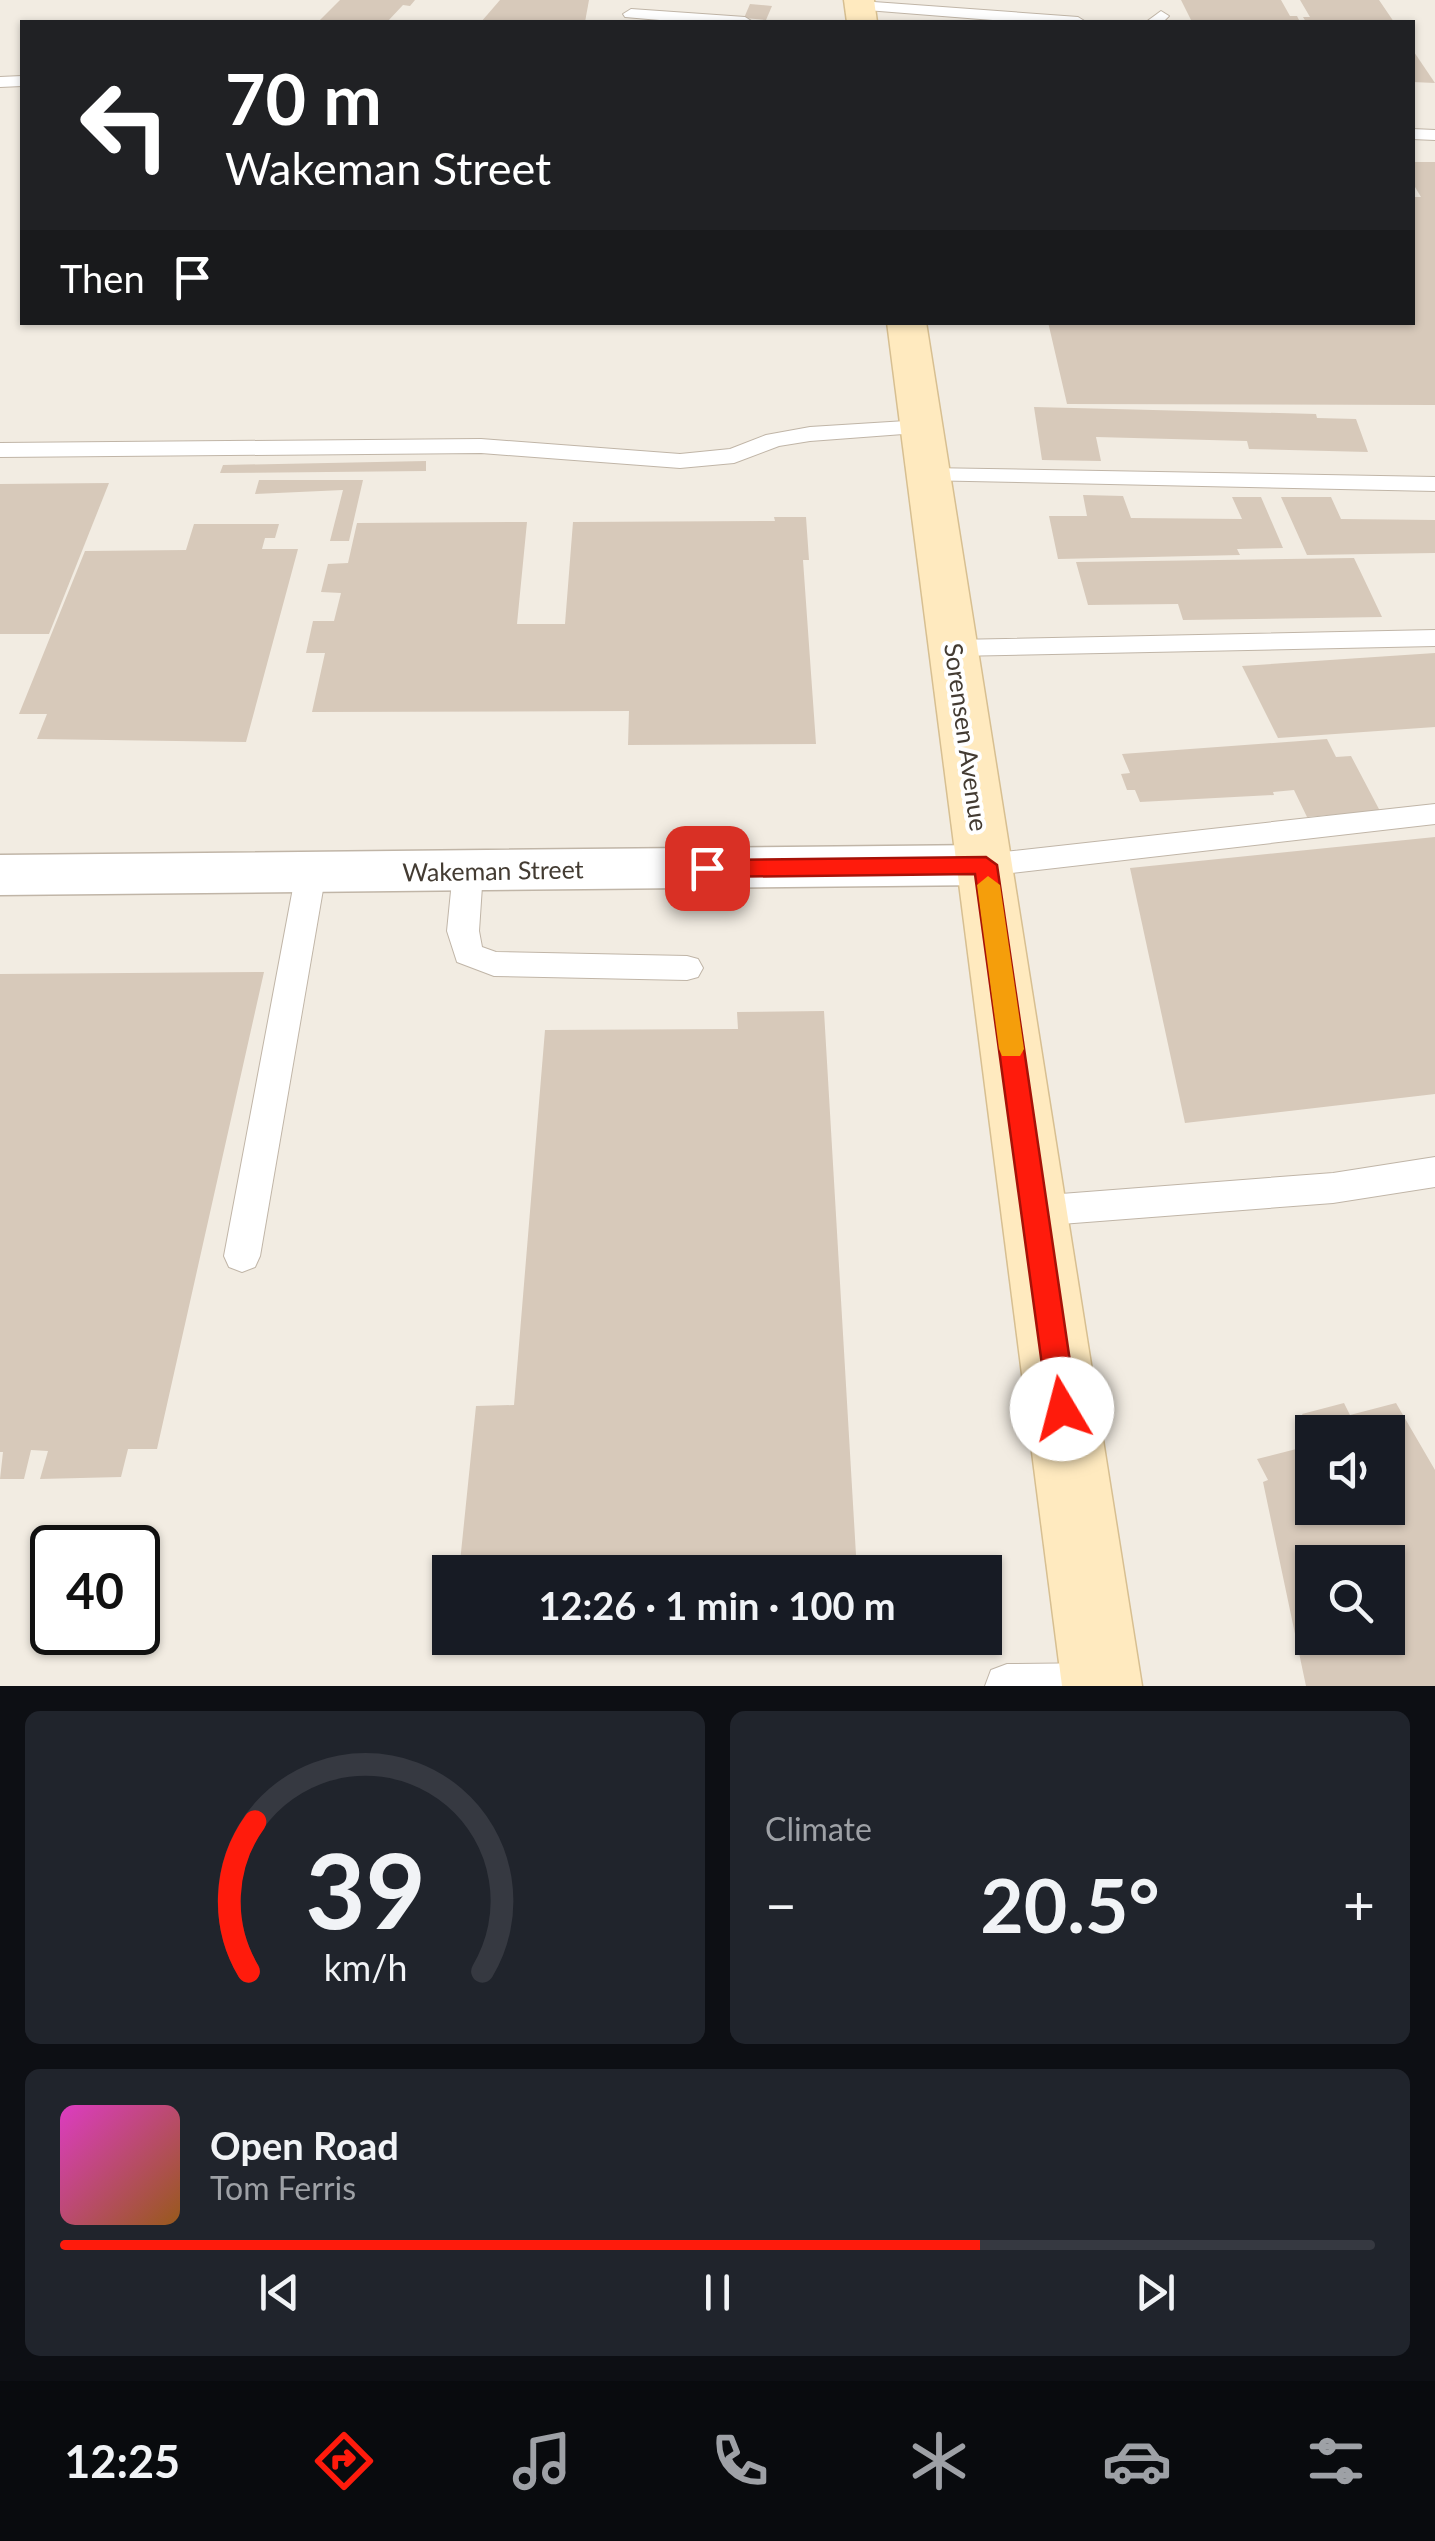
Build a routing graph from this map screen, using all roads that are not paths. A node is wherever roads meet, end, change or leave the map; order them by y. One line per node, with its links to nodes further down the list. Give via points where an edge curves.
1 (861, 10): 4 (lane)
2 (631, 14): 3 (lane)
3 (716, 20)
4 (1042, 20)
5 (906, 325): 7 (street, Sorensen Avenue)
6 (0, 450): 7 (lane, via 481,446 680,461 734,456 810,434)
7 (925, 451): 8 (lane); 10 (street, Sorensen Avenue)
8 (1435, 484)
9 (1435, 638): 10 (lane)
10 (954, 648): 12 (street, Sorensen Avenue)
11 (1435, 814): 12 (lane)
12 (986, 865): 13 (street, Wakeman Street); 18 (street, Sorensen Avenue)
13 (468, 871): 14 (street, Wakeman Street); 16 (lane, via 468,954 494,964)
14 (311, 872): 15 (street, Wakeman Street); 19 (lane)
15 (0, 876)
16 (687, 968)
17 (1435, 1172): 18 (lane, via 1333,1188)
18 (1034, 1211): 21 (street, Sorensen Avenue)
19 (242, 1256)
20 (1007, 1686): 21 (lane)
21 (1102, 1686)

